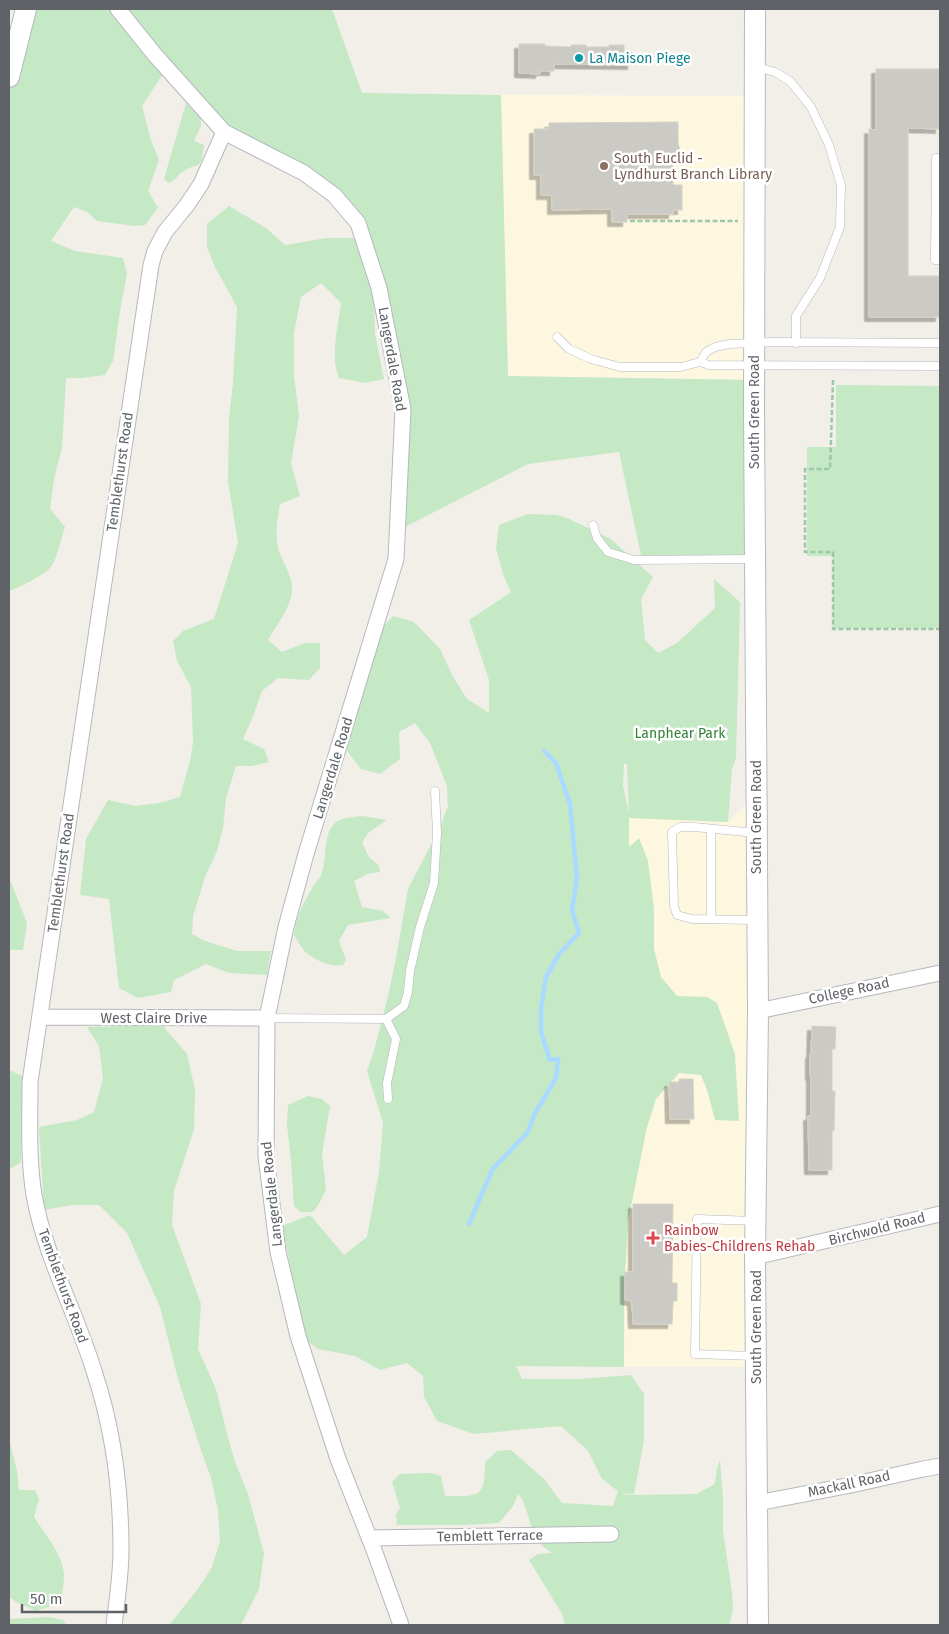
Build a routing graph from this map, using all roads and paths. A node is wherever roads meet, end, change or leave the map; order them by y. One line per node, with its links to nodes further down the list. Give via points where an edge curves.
1 (26, 9): 5 (main road)
2 (118, 9): 6 (street, Langerdale Road)
3 (755, 9): 4 (main road, South Green Road)
4 (755, 66): 12 (main road, South Green Road); 13 (lane, via 790,81 811,107 829,145 841,185 840,227 820,278 796,316)
5 (9, 77)
6 (224, 132): 29 (street, Temblethurst Road, via 201,184 165,232 151,265); 30 (street, Langerdale Road, via 304,173 334,195 358,223 379,288 403,409 396,559 286,926)
7 (940, 158): 10 (lane, via 936,158 935,260)
8 (630, 221): 9 (path)
9 (739, 221)
10 (940, 260)
11 (557, 337): 15 (lane, via 569,349 620,367 682,367)
12 (754, 343): 13 (lane); 15 (lane, via 715,347 706,352); 16 (main road, South Green Road)
13 (796, 343): 14 (lane)
14 (940, 343)
15 (700, 362): 16 (lane, via 708,366)
16 (754, 365): 17 (lane); 20 (main road, South Green Road)
17 (940, 366)
18 (833, 380): 21 (path, via 830,469 805,469 805,552 833,552 834,629)
19 (593, 525): 20 (lane, via 597,538 608,552 634,560)
20 (755, 559): 24 (main road, South Green Road)
21 (940, 629)
22 (436, 792): 31 (lane, via 434,884 420,927 404,1006)
23 (711, 829): 24 (lane); 25 (lane); 25 (lane, via 680,827 672,832 677,915)
24 (757, 833): 26 (main road, South Green Road)
25 (711, 919): 26 (lane)
26 (757, 920): 28 (main road, South Green Road)
27 (940, 973): 28 (street, College Road)
28 (758, 1011): 34 (main road, South Green Road)
29 (40, 1017): 30 (street, West Claire Drive); 41 (street, Temblethurst Road, via 30,1082 30,1166 34,1197 51,1259 94,1370 107,1417 115,1461 121,1551)
30 (267, 1018): 31 (lane); 40 (street, Langerdale Road, via 266,1156 278,1252 298,1336 338,1459)
31 (386, 1019): 32 (lane, via 396,1039 387,1083)
32 (388, 1099)
33 (940, 1214): 35 (street, Birchwold Road)
34 (756, 1221): 35 (main road, South Green Road); 36 (lane, via 697,1219 695,1354)
35 (755, 1257): 36 (main road, South Green Road)
36 (756, 1356): 38 (main road, South Green Road)
37 (940, 1466): 38 (street, Mackall Road)
38 (757, 1502): 43 (main road, South Green Road)
39 (611, 1534): 40 (street, Temblett Terrace)
40 (370, 1538): 42 (street, Langerdale Road)
41 (114, 1625)
42 (401, 1625)
43 (758, 1625)

